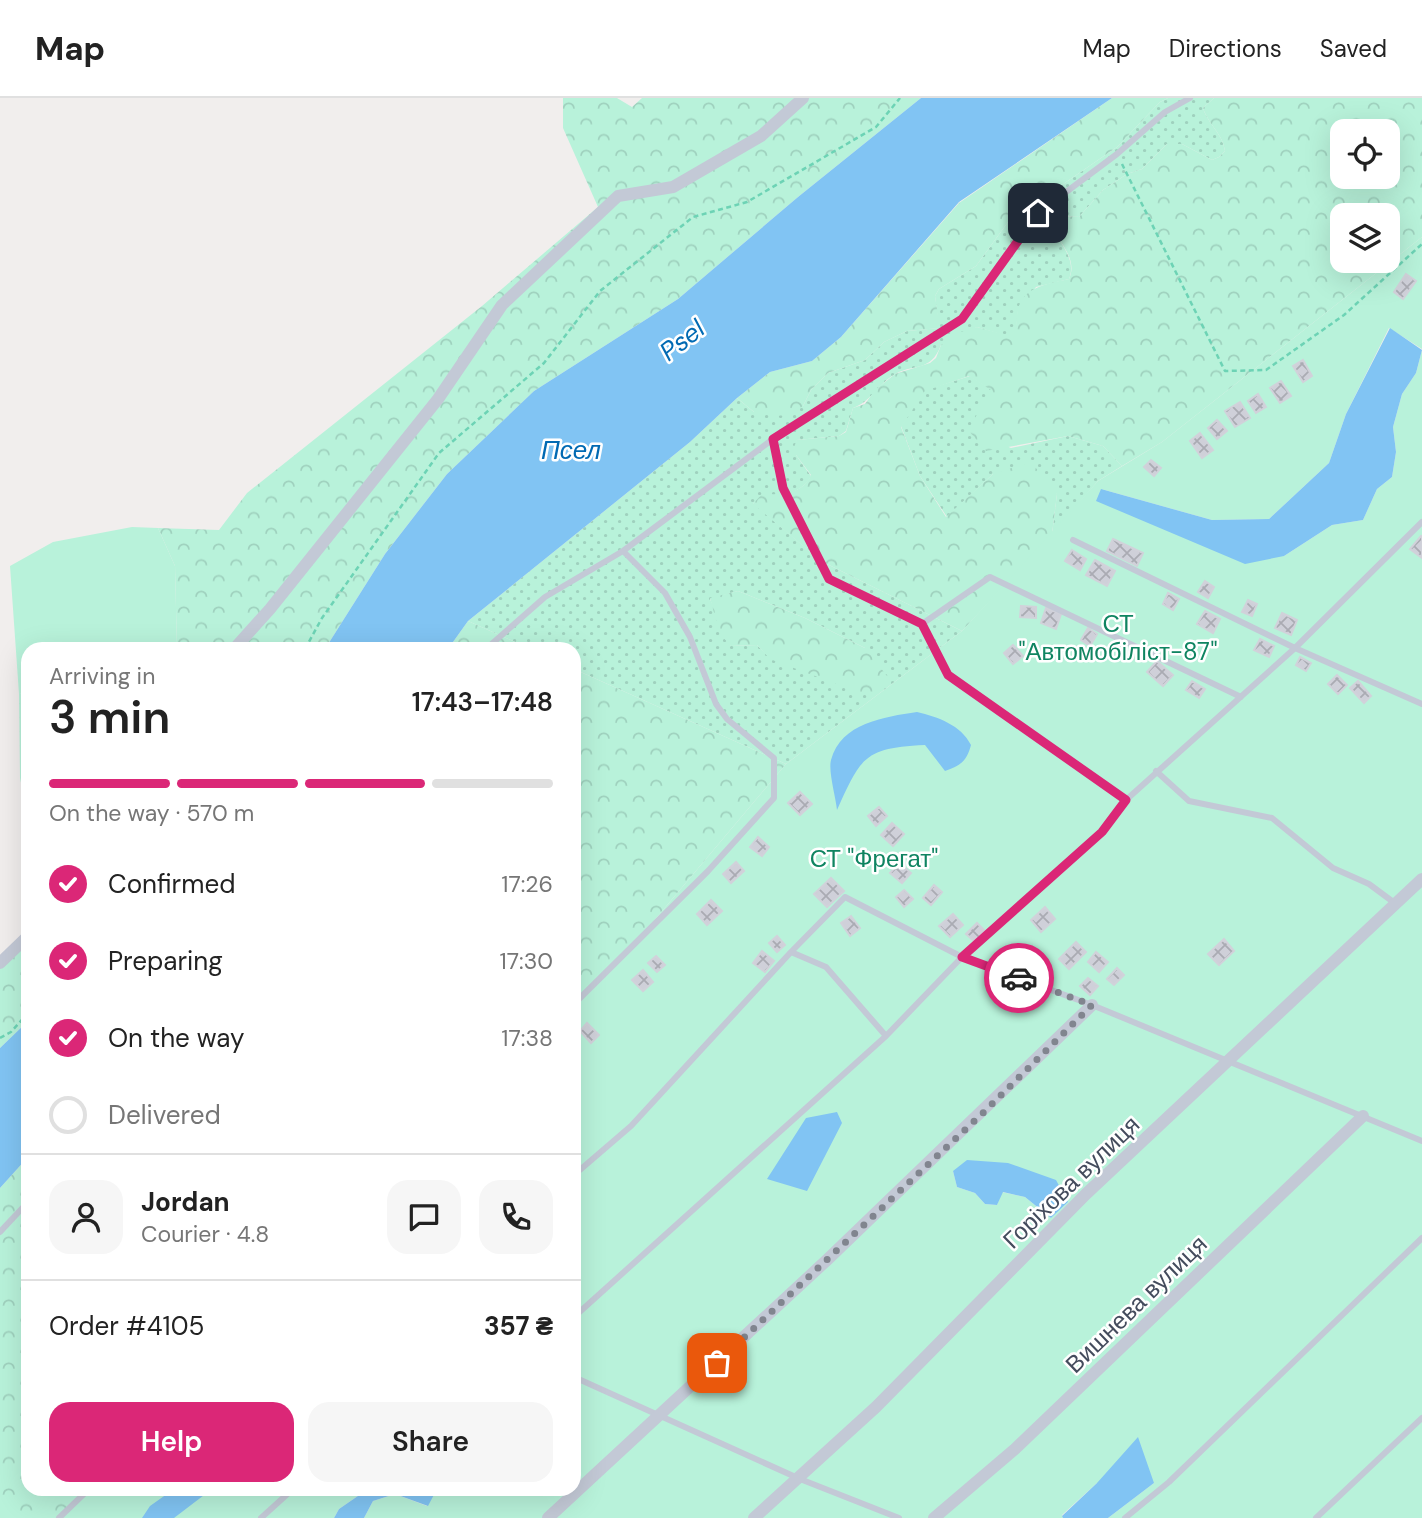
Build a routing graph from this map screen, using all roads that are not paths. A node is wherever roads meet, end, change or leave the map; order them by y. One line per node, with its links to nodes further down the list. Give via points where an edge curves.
1 (803, 98): 8 (street, via 761,136 673,187 618,196 502,304 438,399)
2 (1190, 98): 3 (lane, via 1165,112 1038,213 962,319)
3 (773, 439): 6 (lane); 7 (lane, via 783,488 829,579)
4 (1422, 522): 10 (lane)
5 (1073, 540): 10 (lane)
6 (623, 551): 9 (lane, via 545,597); 21 (lane, via 665,593 690,637 716,704 774,758 774,798)
7 (922, 624): 11 (lane, via 990,577); 14 (lane, via 948,675)
8 (240, 642)
9 (494, 642)
10 (1295, 648): 11 (lane); 12 (lane)
11 (1241, 697): 13 (lane)
12 (1422, 703)
13 (1156, 772): 14 (lane); 16 (lane, via 1189,802 1272,818 1333,868 1369,884)
14 (1126, 800): 19 (lane, via 1102,832)
15 (1422, 879): 16 (street, Горіхова вулиця)
16 (1396, 904): 24 (street, Горіхова вулиця)
17 (21, 943): 20 (street)
18 (791, 952): 19 (lane, via 845,897); 23 (lane, via 826,967); 27 (lane, via 631,1126)
19 (962, 957): 22 (lane); 23 (lane)
20 (0, 963)
21 (581, 997)
22 (1092, 1005): 24 (lane); 33 (street)
23 (886, 1037): 31 (lane)
24 (1227, 1062): 25 (lane); 35 (street, Горіхова вулиця, via 1086,1194)
25 (1363, 1116): 26 (lane); 45 (street, Вишнева вулиця, via 1015,1449)
26 (1422, 1141)
27 (581, 1169)
28 (21, 1210): 29 (lane)
29 (0, 1232)
30 (1422, 1238): 46 (lane)
31 (581, 1311)
32 (581, 1380): 33 (lane)
33 (662, 1415): 35 (lane); 36 (street)
34 (1422, 1418): 47 (lane)
35 (800, 1479): 43 (street, Горіхова вулиця); 44 (lane)
36 (581, 1488)
37 (82, 1496): 40 (lane)
38 (285, 1496): 41 (lane)
39 (572, 1496): 42 (street)
40 (59, 1518)
41 (261, 1518)
42 (548, 1518)
43 (754, 1518)
44 (899, 1518)
45 (934, 1518)
46 (1125, 1518)
47 (1315, 1518)

